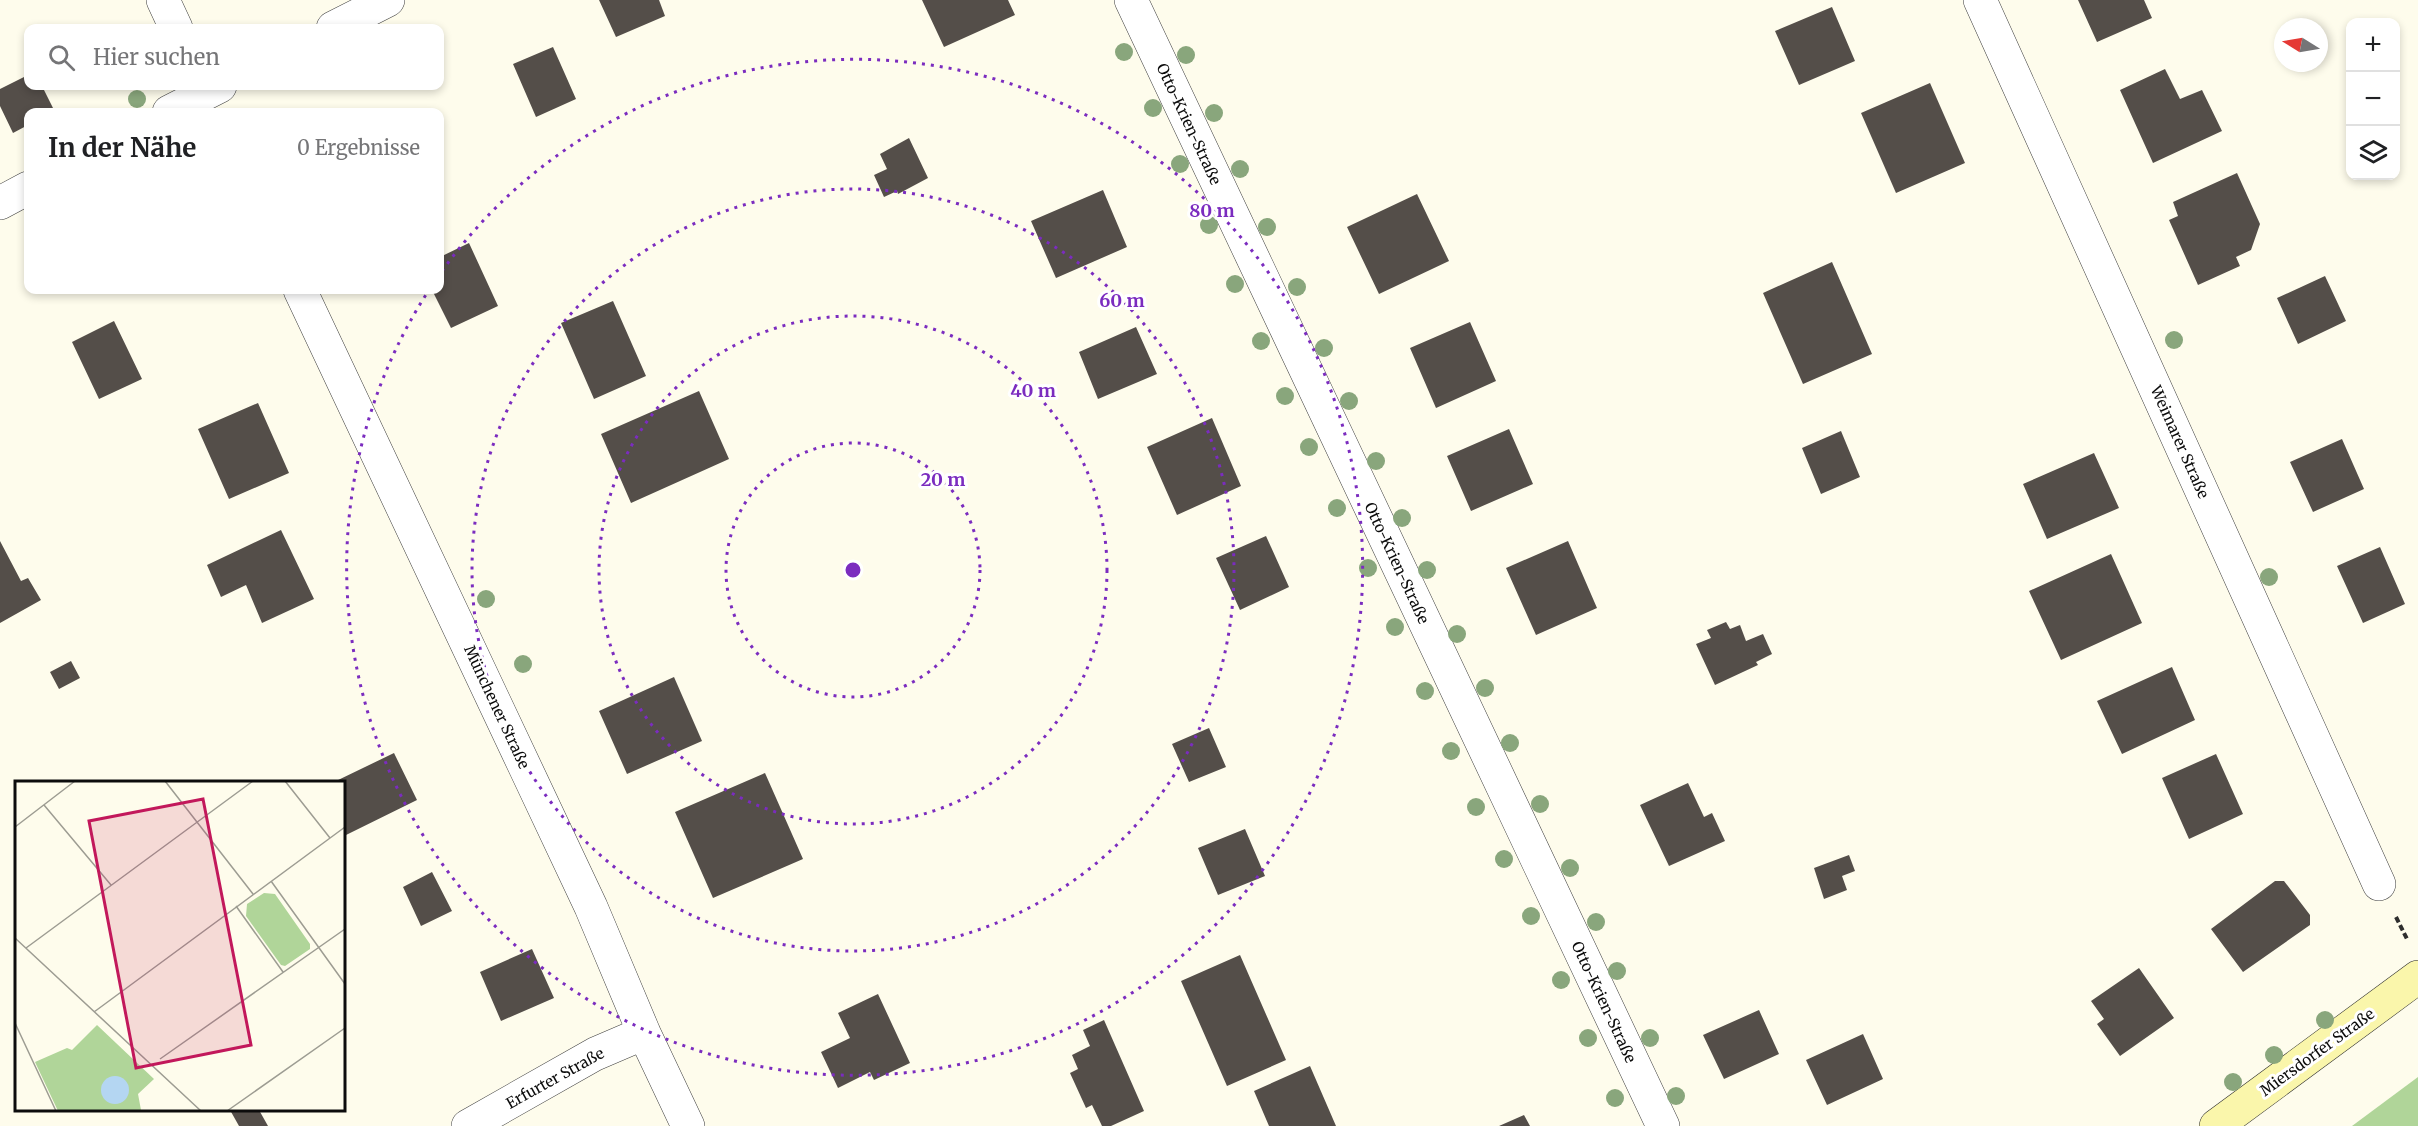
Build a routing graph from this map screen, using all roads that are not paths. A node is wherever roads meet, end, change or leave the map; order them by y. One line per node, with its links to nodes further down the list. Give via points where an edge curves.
1 (163, 0): 5 (street)
2 (388, 0): 6 (street)
3 (1131, 0): 17 (street, Otto-Krien-Straße)
4 (1980, 0): 12 (street, Weimarer Straße)
5 (174, 24)
6 (341, 24)
7 (211, 94): 8 (street)
8 (178, 108)
9 (24, 190): 10 (street)
10 (0, 203)
11 (302, 294): 14 (street, Münchener Straße, via 605,938)
12 (2379, 884)
13 (2418, 977): 18 (street, Miersdorfer Straße)
14 (644, 1033): 15 (street, Erfurter Straße, via 596,1054); 16 (street, Münchener Straße)
15 (468, 1126)
16 (688, 1126)
17 (1663, 1126)
18 (2216, 1126)

